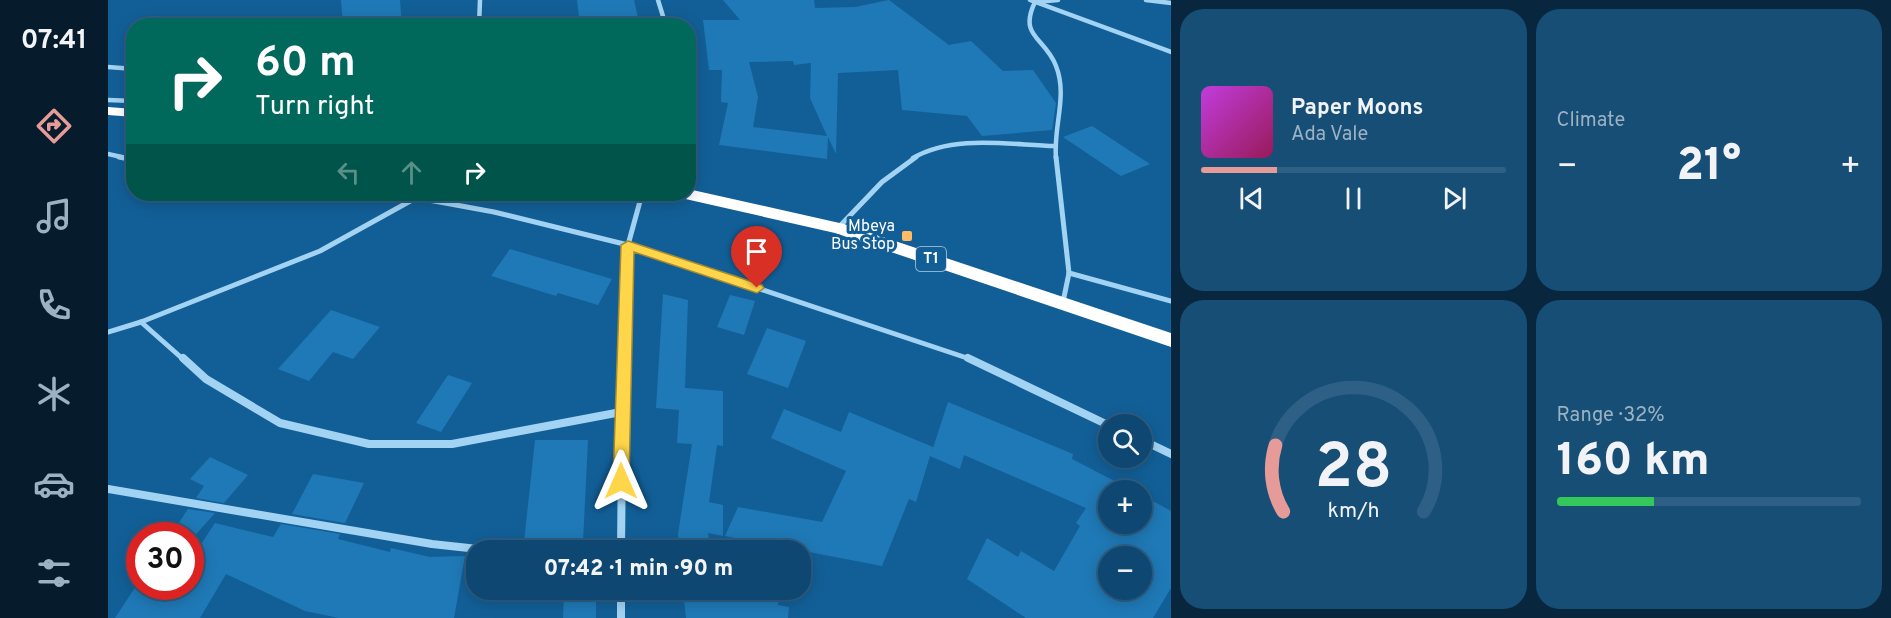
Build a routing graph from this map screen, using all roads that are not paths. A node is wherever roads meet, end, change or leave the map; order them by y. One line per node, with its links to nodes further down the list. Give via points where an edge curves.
1 (480, 0): 7 (street)
2 (658, 0): 8 (street)
3 (1058, 0): 5 (street)
4 (1146, 0): 6 (street)
5 (1032, 1): 9 (street); 16 (street, via 1028,25 1058,68 1062,94)
6 (1171, 3)
7 (479, 18)
8 (664, 18)
9 (1171, 52)
10 (108, 67): 11 (street)
11 (126, 68)
12 (108, 100): 13 (street)
13 (126, 101)
14 (108, 111): 15 (highway)
15 (126, 112)
16 (1055, 146): 23 (street, via 936,148 912,159 876,188); 25 (street)
17 (108, 154): 18 (street)
18 (126, 158)
19 (696, 196): 23 (highway, T1)
20 (411, 201): 28 (street, via 320,251)
21 (433, 201): 24 (street)
22 (640, 201): 24 (street)
23 (838, 228): 27 (highway, T1)
24 (628, 245): 31 (street); 32 (street, via 973,360)
25 (1070, 273): 26 (street); 27 (street)
26 (1171, 301)
27 (1064, 302): 30 (highway, T1)
28 (141, 322): 29 (street); 31 (street, via 206,379 280,423 369,444 452,444)
29 (108, 332)
30 (1171, 340)
31 (621, 412): 36 (street)
32 (1098, 419)
33 (1152, 445): 34 (street)
34 (1171, 454)
35 (108, 489): 37 (street)
36 (621, 540)
37 (466, 548)
38 (621, 600): 39 (street)
39 (621, 618)

